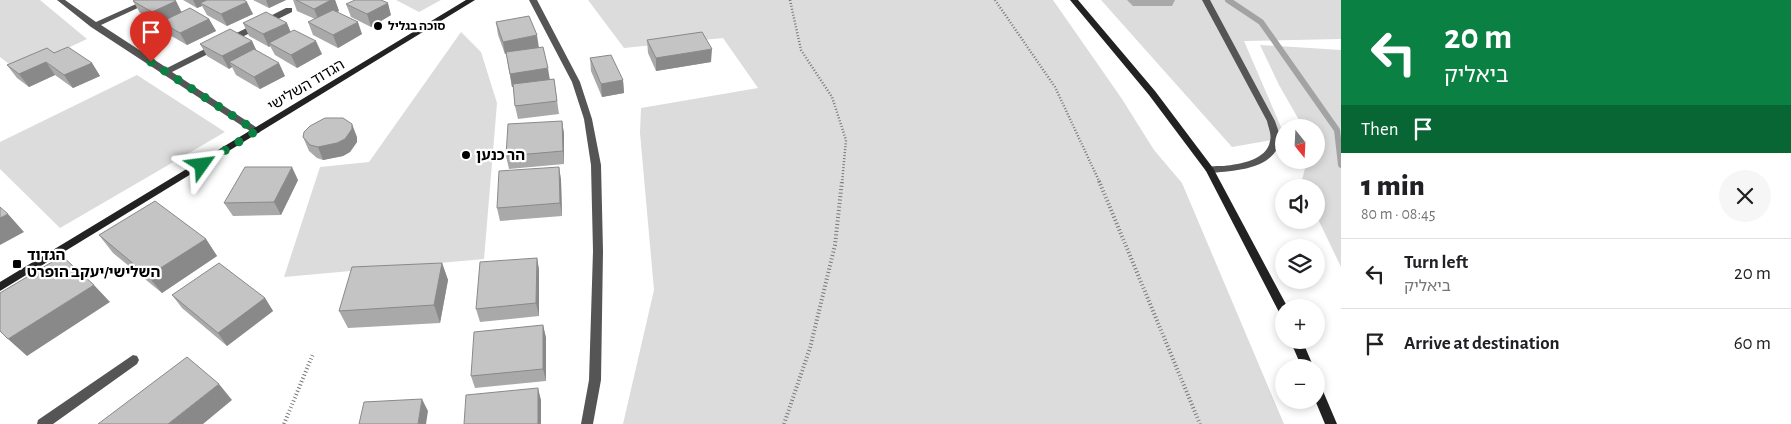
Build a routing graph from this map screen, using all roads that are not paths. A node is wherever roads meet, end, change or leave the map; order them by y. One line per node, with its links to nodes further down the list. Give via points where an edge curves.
1 (61, 0): 8 (street)
2 (152, 0): 8 (street)
3 (471, 0): 10 (street, הגדוד השלישי)
4 (534, 0): 17 (street, via 576,82 588,119 596,165 595,380)
5 (1074, 0): 11 (street, via 1152,93)
6 (1206, 0): 11 (street, via 1271,121 1275,140 1269,153 1252,163)
7 (290, 10): 9 (street)
8 (94, 25): 9 (street)
9 (166, 72): 10 (street)
10 (256, 131): 12 (street, הגדוד השלישי)
11 (1210, 170): 13 (street)
12 (0, 287)
13 (1278, 299)
14 (133, 360): 16 (street)
15 (1325, 409): 18 (street)
16 (44, 424)
17 (588, 424)
18 (1331, 424)

